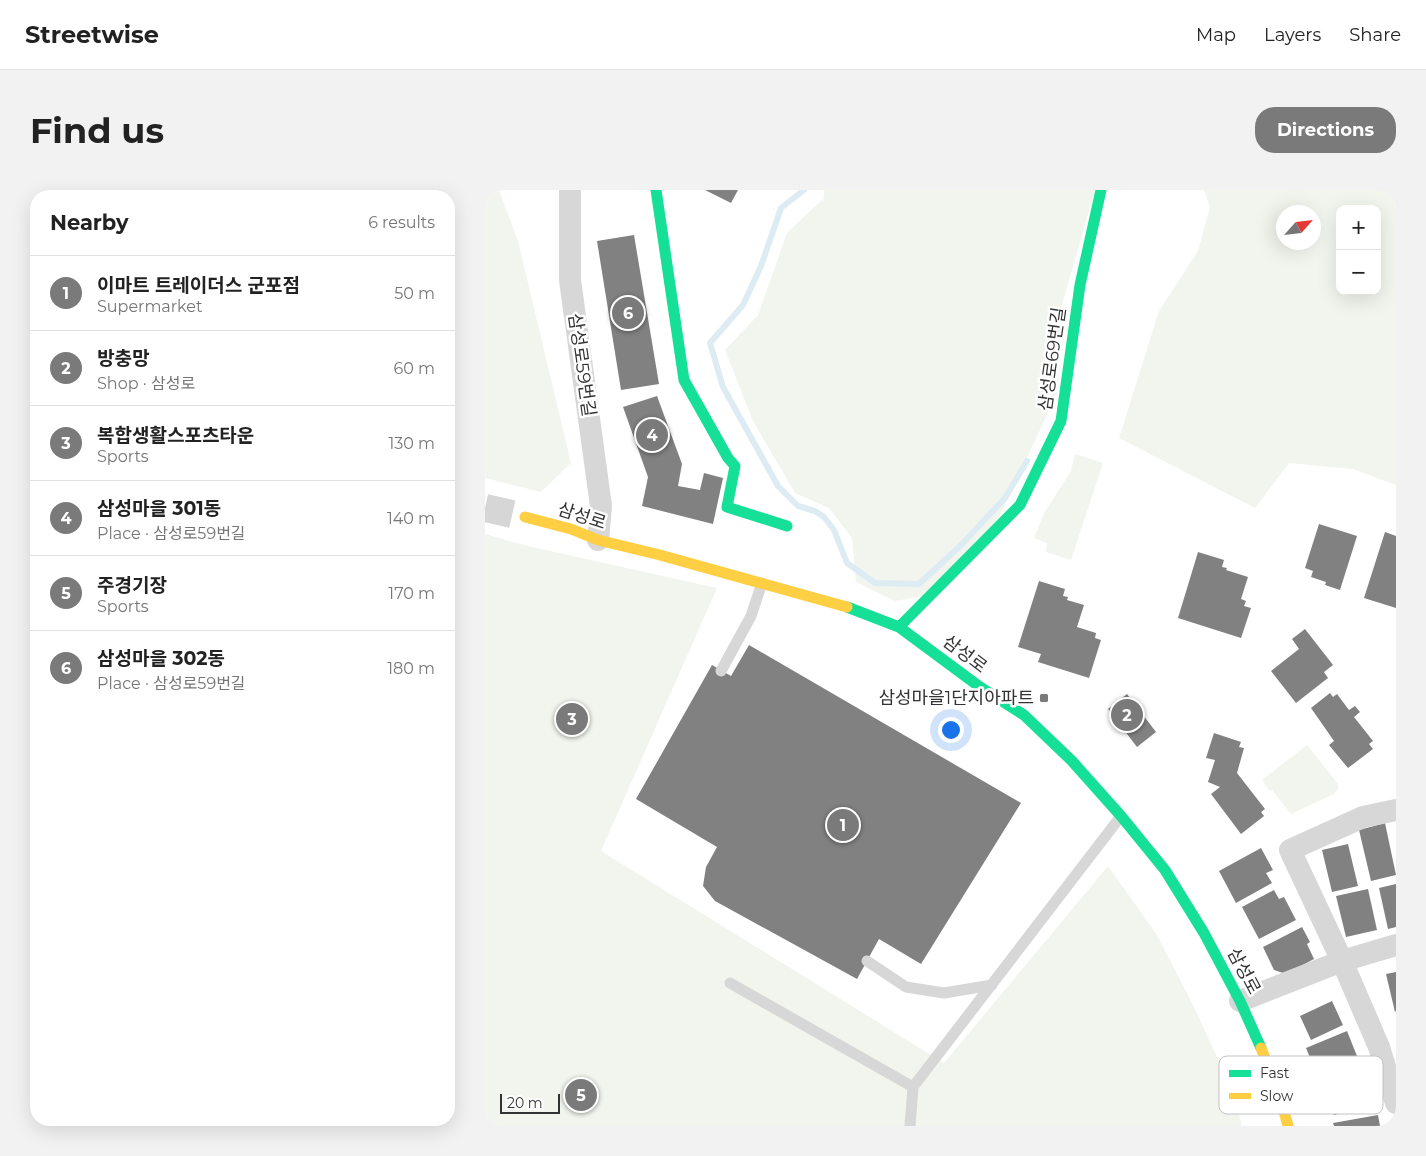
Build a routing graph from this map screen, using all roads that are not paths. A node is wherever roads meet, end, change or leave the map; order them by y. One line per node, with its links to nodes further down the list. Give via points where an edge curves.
1 (570, 190): 6 (street, 삼성로59번길, via 570,280 601,506)
2 (656, 190): 5 (street, via 684,380 735,466 727,508)
3 (1101, 190): 8 (street, 삼성로69번길, via 1080,285 1061,421 1020,506)
4 (525, 517): 6 (street, 삼성로)
5 (787, 526)
6 (598, 540): 7 (street, 삼성로)
7 (762, 583): 8 (street, 삼성로, via 845,606); 9 (lane, via 751,616)
8 (899, 627): 11 (street, 삼성로, via 1024,715 1072,761)
9 (721, 671)
10 (1396, 810): 14 (street, via 1363,818 1290,850)
11 (1121, 816): 16 (lane); 17 (street, 삼성로, via 1165,870)
12 (1396, 945): 14 (street)
13 (867, 961): 16 (lane, via 906,987 944,993)
14 (1341, 961): 17 (street); 19 (street)
15 (730, 983): 21 (lane)
16 (992, 985): 21 (lane)
17 (1241, 1001): 18 (street, 삼성로)
18 (1265, 1056)
19 (1382, 1056)
20 (1383, 1060): 22 (street)
21 (913, 1087): 23 (lane)
22 (1396, 1103)
23 (909, 1126)

